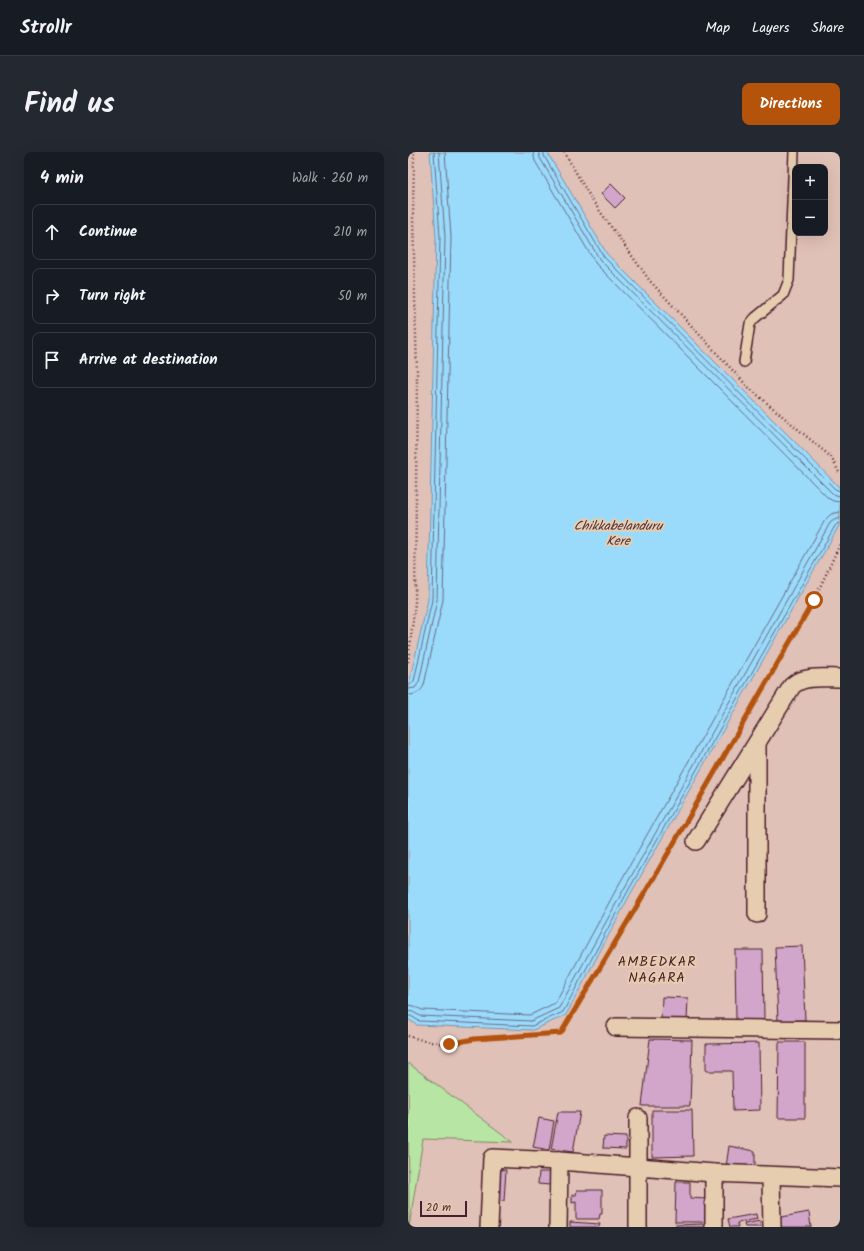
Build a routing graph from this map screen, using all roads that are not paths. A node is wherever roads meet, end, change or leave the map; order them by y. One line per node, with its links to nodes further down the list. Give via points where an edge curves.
1 (794, 152): 2 (lane, via 789,280 783,296 750,324)
2 (744, 362)
3 (840, 678): 4 (street, via 804,679 796,682)
4 (757, 743): 5 (street); 6 (street)
5 (696, 841)
6 (757, 914)
7 (616, 1026): 8 (street)
8 (840, 1030)
9 (638, 1118): 11 (street)
10 (559, 1161): 11 (street); 15 (street, via 492,1158); 16 (street)
11 (638, 1167): 12 (street); 17 (street)
12 (714, 1173): 13 (street); 18 (street)
13 (771, 1176): 14 (street); 19 (street)
14 (840, 1178)
15 (489, 1227)
16 (558, 1227)
17 (638, 1227)
18 (714, 1227)
19 (772, 1227)

